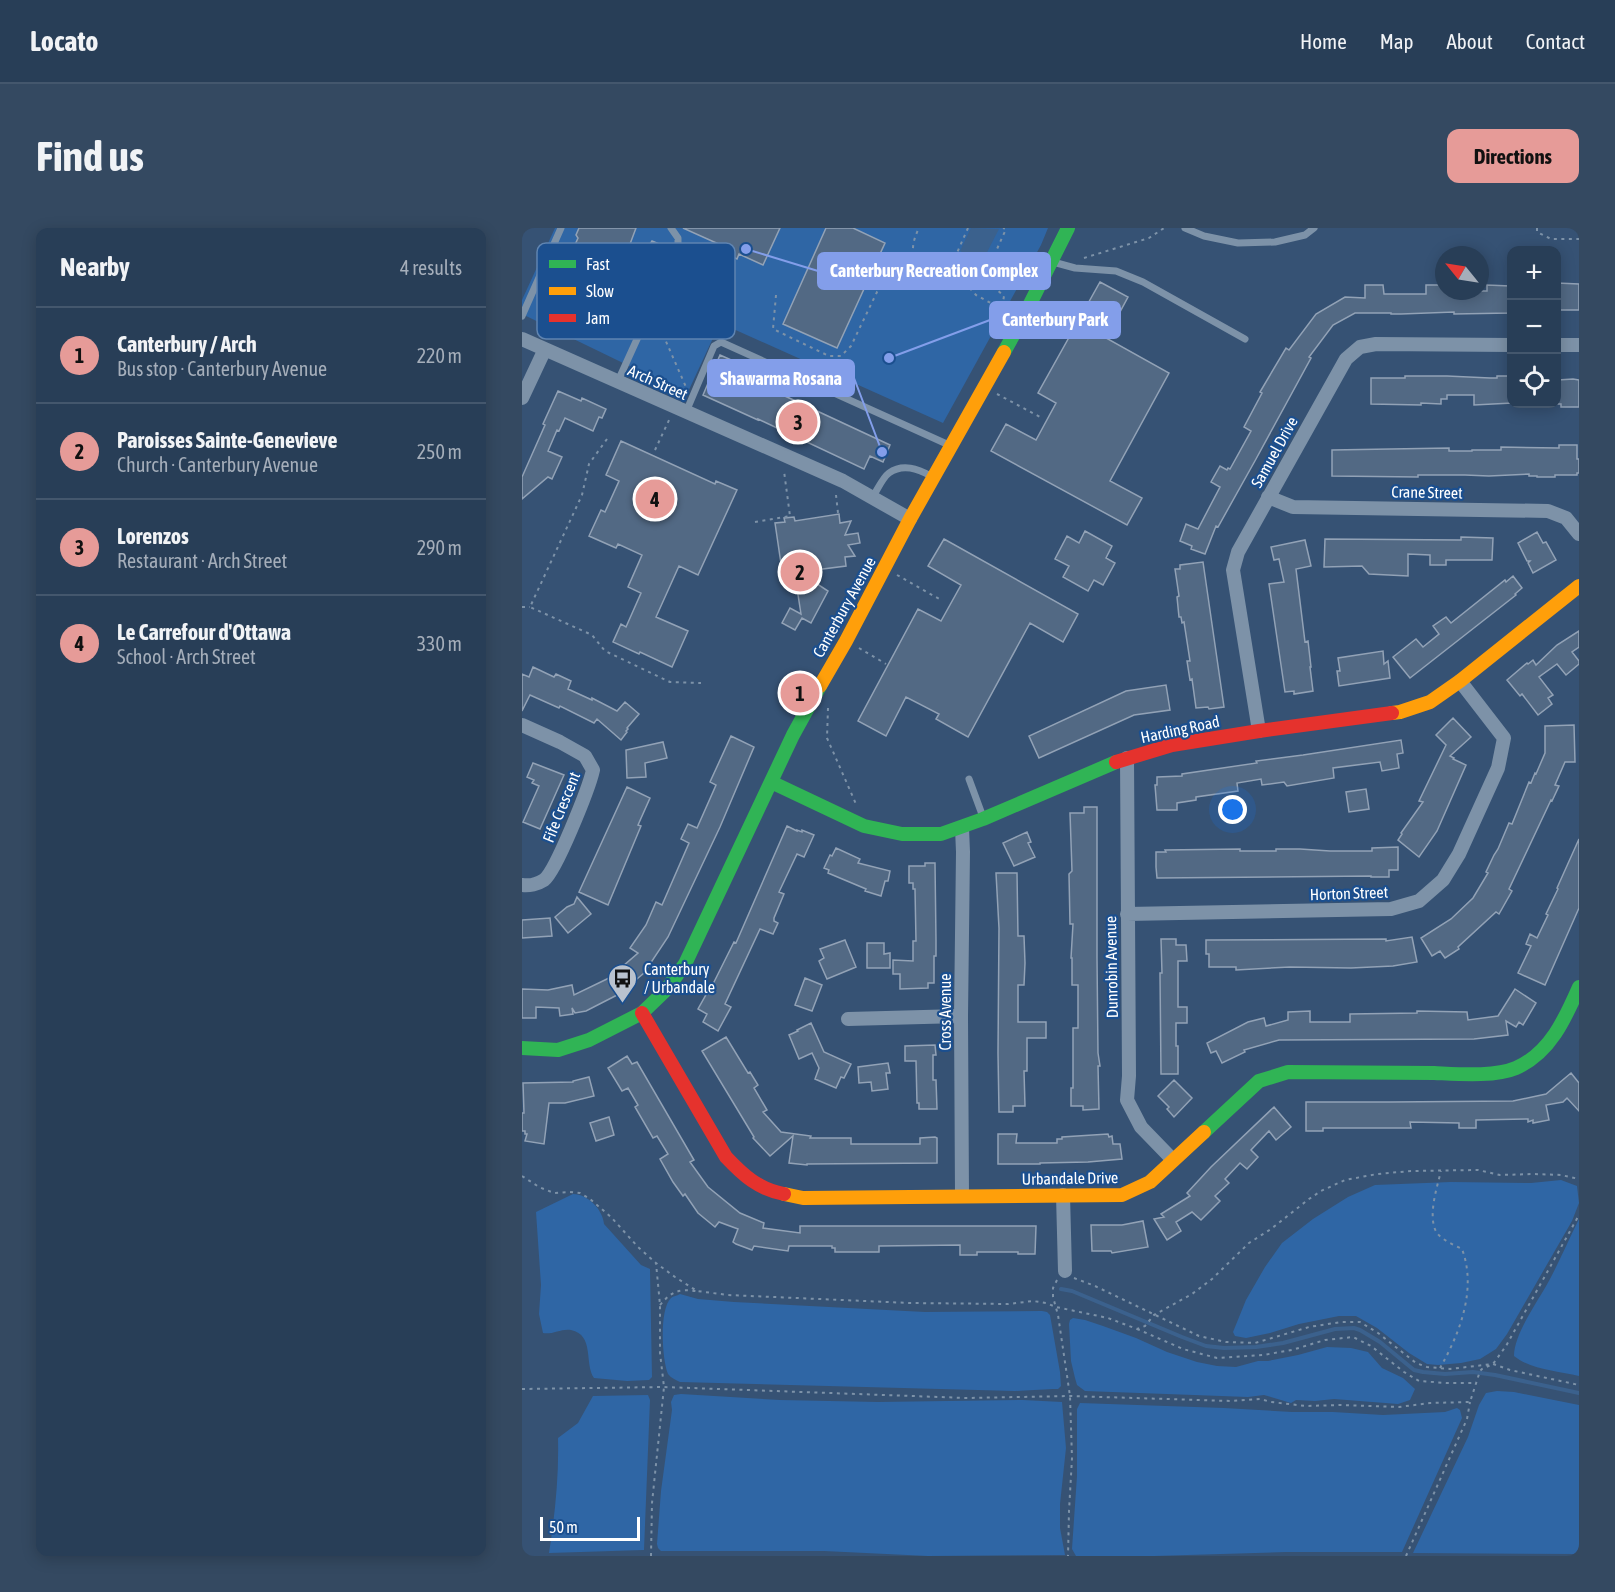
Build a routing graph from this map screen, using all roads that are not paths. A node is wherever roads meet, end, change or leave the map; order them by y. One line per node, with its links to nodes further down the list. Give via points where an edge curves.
1 (561, 228): 6 (lane)
2 (671, 228): 7 (lane)
3 (1068, 228): 8 (street, Canterbury Avenue)
4 (1185, 228): 5 (lane, via 1238,243 1275,242 1305,235)
5 (1314, 228)
6 (554, 243)
7 (678, 243)
8 (1051, 262): 13 (lane, via 1116,271); 21 (street, Canterbury Avenue)
9 (537, 282): 10 (lane)
10 (522, 316)
11 (522, 339): 17 (street, Arch Street)
12 (637, 339): 18 (lane)
13 (1245, 339)
14 (1507, 345): 23 (street, Samuel Drive, via 1360,347 1346,359)
15 (1561, 345): 16 (street)
16 (1579, 345)
17 (544, 349): 18 (street, Arch Street); 19 (street)
18 (617, 382): 20 (street, Arch Street)
19 (522, 398)
20 (680, 409): 21 (lane, via 693,396 714,346 721,342); 24 (street, Arch Street, via 843,481)
21 (951, 446): 22 (street, Canterbury Avenue)
22 (933, 478): 24 (lane, via 903,467 888,474); 25 (street, Canterbury Avenue)
23 (1268, 497): 26 (street, Crane Street, via 1293,507 1548,511 1566,518); 30 (street, Samuel Drive, via 1238,552 1233,570)
24 (872, 498): 25 (street, Arch Street)
25 (910, 519): 33 (street, Canterbury Avenue)
26 (1579, 534)
27 (1579, 586): 28 (street, Harding Road)
28 (1460, 681): 30 (street, Harding Road, via 1430,702 1400,712); 37 (street, Horton Street, via 1504,738 1498,768 1459,854 1443,880 1419,901 1391,909)
29 (522, 725): 36 (street, Fife Crescent, via 585,756 593,771 554,866 544,880)
30 (1259, 731): 31 (street, Harding Road, via 1172,745)
31 (1126, 758): 34 (street, Harding Road); 37 (street, Dunrobin Avenue)
32 (969, 779): 34 (lane)
33 (771, 783): 35 (street, Harding Road, via 864,826 902,834 941,834); 39 (street, Canterbury Avenue, via 685,964)
34 (983, 819): 35 (street, Harding Road)
35 (962, 828): 40 (street, Cross Avenue)
36 (522, 885)
37 (1127, 914): 43 (street, Dunrobin Avenue, via 1127,1100 1141,1127)
38 (1579, 987): 43 (street, Urbandale Drive, via 1561,1027 1542,1052 1515,1069 1484,1074 1288,1072 1259,1081)
39 (642, 1013): 42 (street, Canterbury Avenue, via 589,1040 558,1050); 45 (street, Urbandale Drive, via 726,1157 746,1177 774,1192 803,1198)
40 (961, 1016): 41 (street); 45 (street, Cross Avenue)
41 (848, 1019)
42 (522, 1048)
43 (1173, 1160): 44 (street, Urbandale Drive, via 1150,1182 1122,1195)
44 (1063, 1195): 45 (street, Urbandale Drive); 46 (street)
45 (963, 1196)
46 (1065, 1271)

